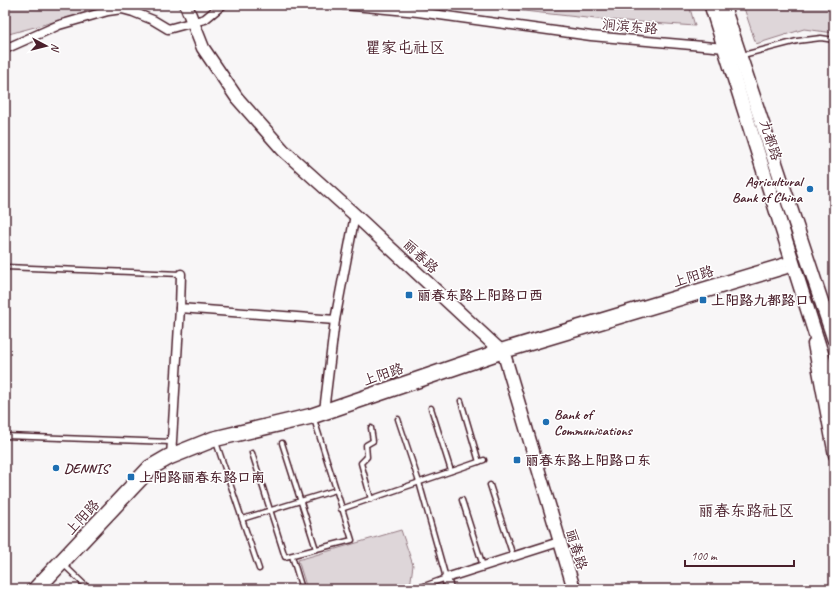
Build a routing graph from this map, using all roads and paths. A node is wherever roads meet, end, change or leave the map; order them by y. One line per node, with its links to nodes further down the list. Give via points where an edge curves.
1 (178, 5): 7 (main road, 丽春路)
2 (186, 5): 7 (main road, 丽春路)
3 (222, 5): 7 (street, via 205,19)
4 (343, 5): 10 (street, 涧滨东路, via 418,12 592,36)
5 (711, 5): 8 (main road)
6 (723, 5): 8 (main road)
7 (188, 22): 11 (street, via 168,29 133,12 122,9 108,11 59,25); 13 (main road, 丽春路, via 237,98 283,150)
8 (724, 29): 10 (main road, 九都路); 12 (main road, 九都路)
9 (834, 40): 12 (lane, via 822,38 797,41)
10 (725, 48): 14 (main road, 九都路)
11 (5, 49)
12 (740, 56): 17 (main road, 九都路)
13 (354, 218): 21 (street); 25 (main road, 丽春路)
14 (793, 263): 18 (main road, 九都路); 25 (street, 上阳路)
15 (5, 267): 16 (lane)
16 (181, 274): 19 (street)
17 (822, 301): 20 (street, 九都路); 22 (main road); 23 (main road, 九都路)
18 (807, 307): 24 (main road, 九都路); 39 (street, 九都路)
19 (180, 308): 21 (street); 35 (street)
20 (834, 319)
21 (335, 320): 30 (street)
22 (834, 329)
23 (834, 338)
24 (818, 344): 26 (main road, 九都路); 29 (main road)
25 (497, 352): 30 (street, 上阳路); 53 (main road, 丽春路)
26 (834, 393)
27 (461, 401): 42 (lane)
28 (431, 408): 43 (lane)
29 (834, 409)
30 (324, 412): 31 (street, 上阳路); 40 (street, 上阳路, via 212,436)
31 (314, 419): 36 (street, 上阳路); 46 (lane)
32 (398, 419): 44 (lane)
33 (371, 428): 47 (lane, via 373,441 366,445 367,458 361,464)
34 (5, 436): 35 (lane)
35 (171, 442): 40 (street)
36 (216, 442): 40 (street, 上阳路); 52 (lane)
37 (282, 443): 49 (lane)
38 (252, 453): 51 (lane)
39 (834, 455)
40 (171, 456): 57 (street, 上阳路, via 153,470); 61 (street, 上阳路, via 148,465)
41 (484, 460): 42 (lane)
42 (479, 462): 43 (lane)
43 (451, 471): 44 (lane)
44 (419, 482): 47 (lane); 60 (lane)
45 (490, 485): 56 (lane)
46 (336, 490): 49 (lane); 50 (lane)
47 (371, 499): 50 (lane)
48 (462, 500): 58 (lane)
49 (300, 501): 51 (lane); 54 (lane)
50 (341, 509): 54 (lane, via 352,540)
51 (270, 510): 52 (lane); 55 (lane, via 285,558)
52 (242, 519): 59 (lane)
53 (556, 544): 56 (street); 67 (main road, 丽春路); 68 (main road, 丽春路)
54 (316, 549): 55 (lane)
55 (292, 556): 64 (lane)
56 (513, 556): 58 (street)
57 (64, 565): 62 (street, 上阳路); 63 (lane)
58 (483, 566): 60 (street)
59 (259, 570)
60 (446, 578): 65 (lane); 66 (street)
61 (31, 589)
62 (41, 589)
63 (90, 589)
64 (302, 589)
65 (416, 589)
66 (449, 589)
67 (566, 589)
68 (574, 589)

